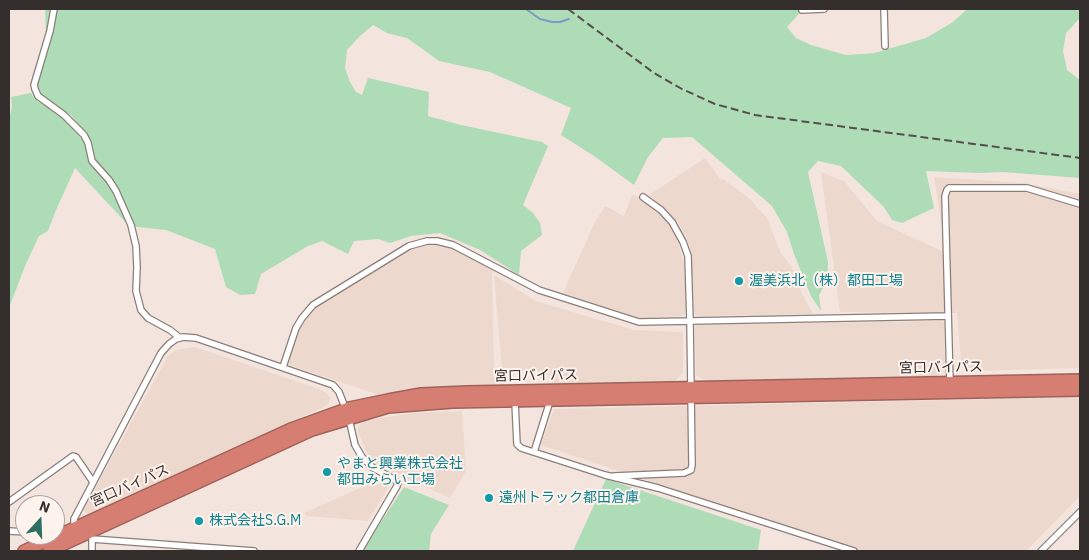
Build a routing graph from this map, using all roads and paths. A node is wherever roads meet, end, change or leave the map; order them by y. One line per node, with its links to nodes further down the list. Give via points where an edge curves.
1 (54, 9): 10 (street, via 35,89 38,96 80,130 88,143 92,161 116,191 131,224 136,246 136,291 141,310)
2 (824, 9): 4 (street)
3 (884, 9): 5 (street)
4 (802, 10)
5 (885, 46)
6 (642, 197): 9 (street, via 665,214 684,242)
7 (1080, 204): 8 (street, via 1027,188 947,190)
8 (948, 316): 9 (street); 13 (street)
9 (690, 321): 11 (street, via 639,322 540,290 453,245 427,241 409,246 307,310 296,328); 15 (street)
10 (180, 338): 11 (street, via 196,338); 21 (street, via 161,353)
11 (283, 367): 18 (street, via 333,385)
12 (1080, 380): 13 (highway, 宮口バイパス)
13 (950, 383): 15 (highway, 宮口バイパス)
14 (1080, 390): 15 (highway, 宮口バイパス)
15 (691, 393): 16 (highway, 宮口バイパス); 18 (highway, 宮口バイパス, via 422,394); 20 (street, via 691,470)
16 (550, 401): 17 (highway, 宮口バイパス); 19 (street)
17 (515, 402): 18 (highway, 宮口バイパス, via 453,402); 19 (street, via 517,444)
18 (347, 414): 24 (highway, 宮口バイパス, via 291,429); 26 (highway, 宮口バイパス); 31 (street, via 362,458 398,483)
19 (534, 452): 20 (street)
20 (608, 476): 32 (street, via 658,488)
21 (93, 482): 22 (street, via 73,456); 24 (street, via 74,519)
22 (9, 502)
23 (1080, 512): 33 (street)
24 (74, 527): 25 (highway, 宮口バイパス)
25 (65, 532)
26 (65, 535)
27 (40, 545): 28 (highway, 宮口バイパス)
28 (24, 551)
29 (92, 551): 30 (street, via 92,539)
30 (254, 551)
31 (359, 551)
32 (854, 551)
33 (1041, 551)

